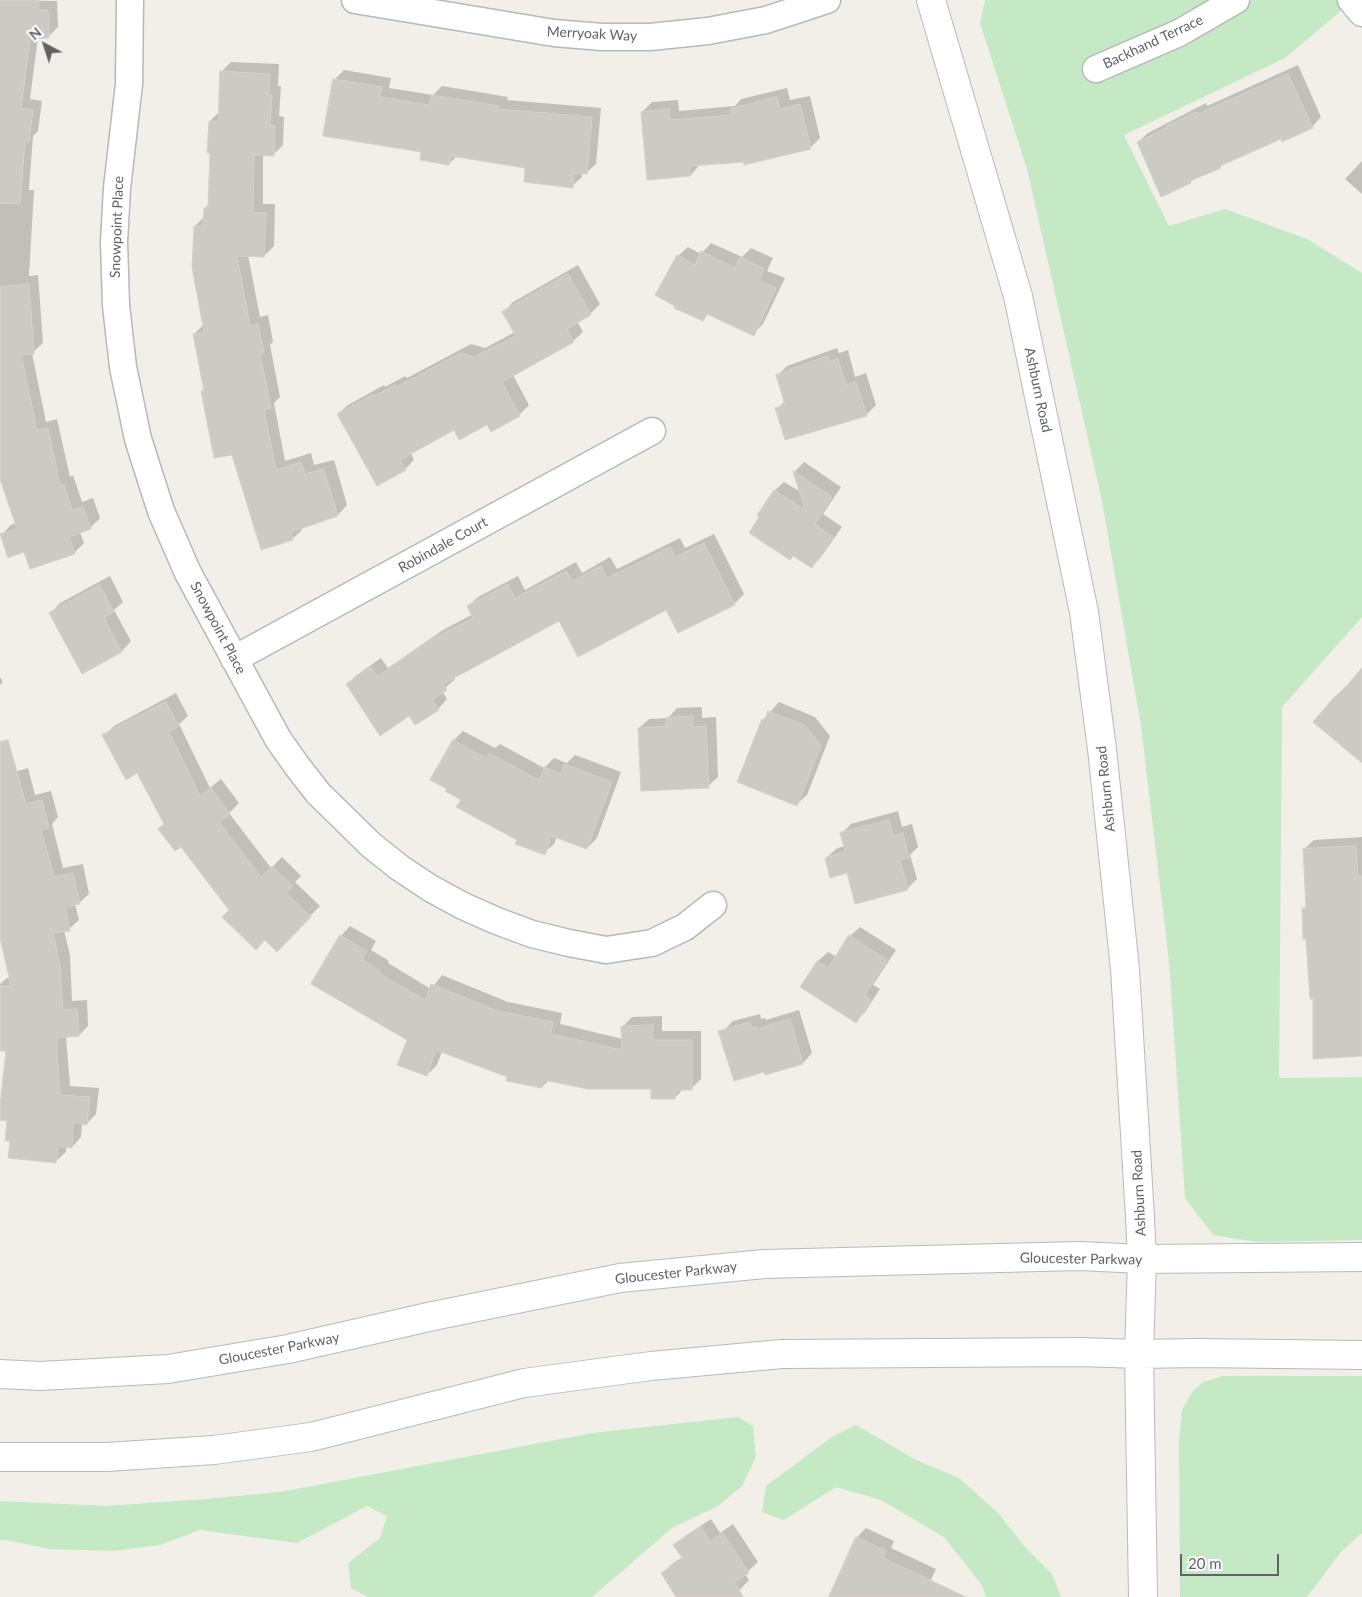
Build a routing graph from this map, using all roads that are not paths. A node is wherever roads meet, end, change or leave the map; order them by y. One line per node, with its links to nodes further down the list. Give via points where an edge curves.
1 (130, 0): 2 (street); 11 (street, Snowpoint Place, via 129,84 114,242 116,305 123,367 138,439 161,511 188,573)
2 (135, 0)
3 (355, 0): 4 (street, Merryoak Way, via 554,33 602,37 708,31 766,20)
4 (827, 0)
5 (931, 0): 14 (main road, Ashburn Road, via 1018,296 1084,612 1125,969)
6 (1236, 0): 9 (street, Backhand Terrace, via 1179,33)
7 (1351, 0): 8 (street)
8 (1362, 13)
9 (1096, 69)
10 (652, 431): 11 (street, Robindale Court)
11 (234, 659): 12 (street, Snowpoint Place, via 278,739 318,793 371,845 400,868 463,906 532,934 606,950 652,943 685,927)
12 (713, 905)
13 (1362, 1257): 14 (main road, Gloucester Parkway)
14 (1142, 1259): 15 (main road, Ashburn Road); 17 (main road, Gloucester Parkway, via 1080,1256 764,1264 630,1277 432,1316 288,1349 168,1369 40,1376)
15 (1139, 1354): 16 (main road); 18 (main road, via 782,1354 651,1366 524,1383 301,1438 214,1450 107,1457); 19 (main road, Ashburn Road)
16 (1362, 1355)
17 (0, 1374)
18 (0, 1457)
19 (1143, 1597)

